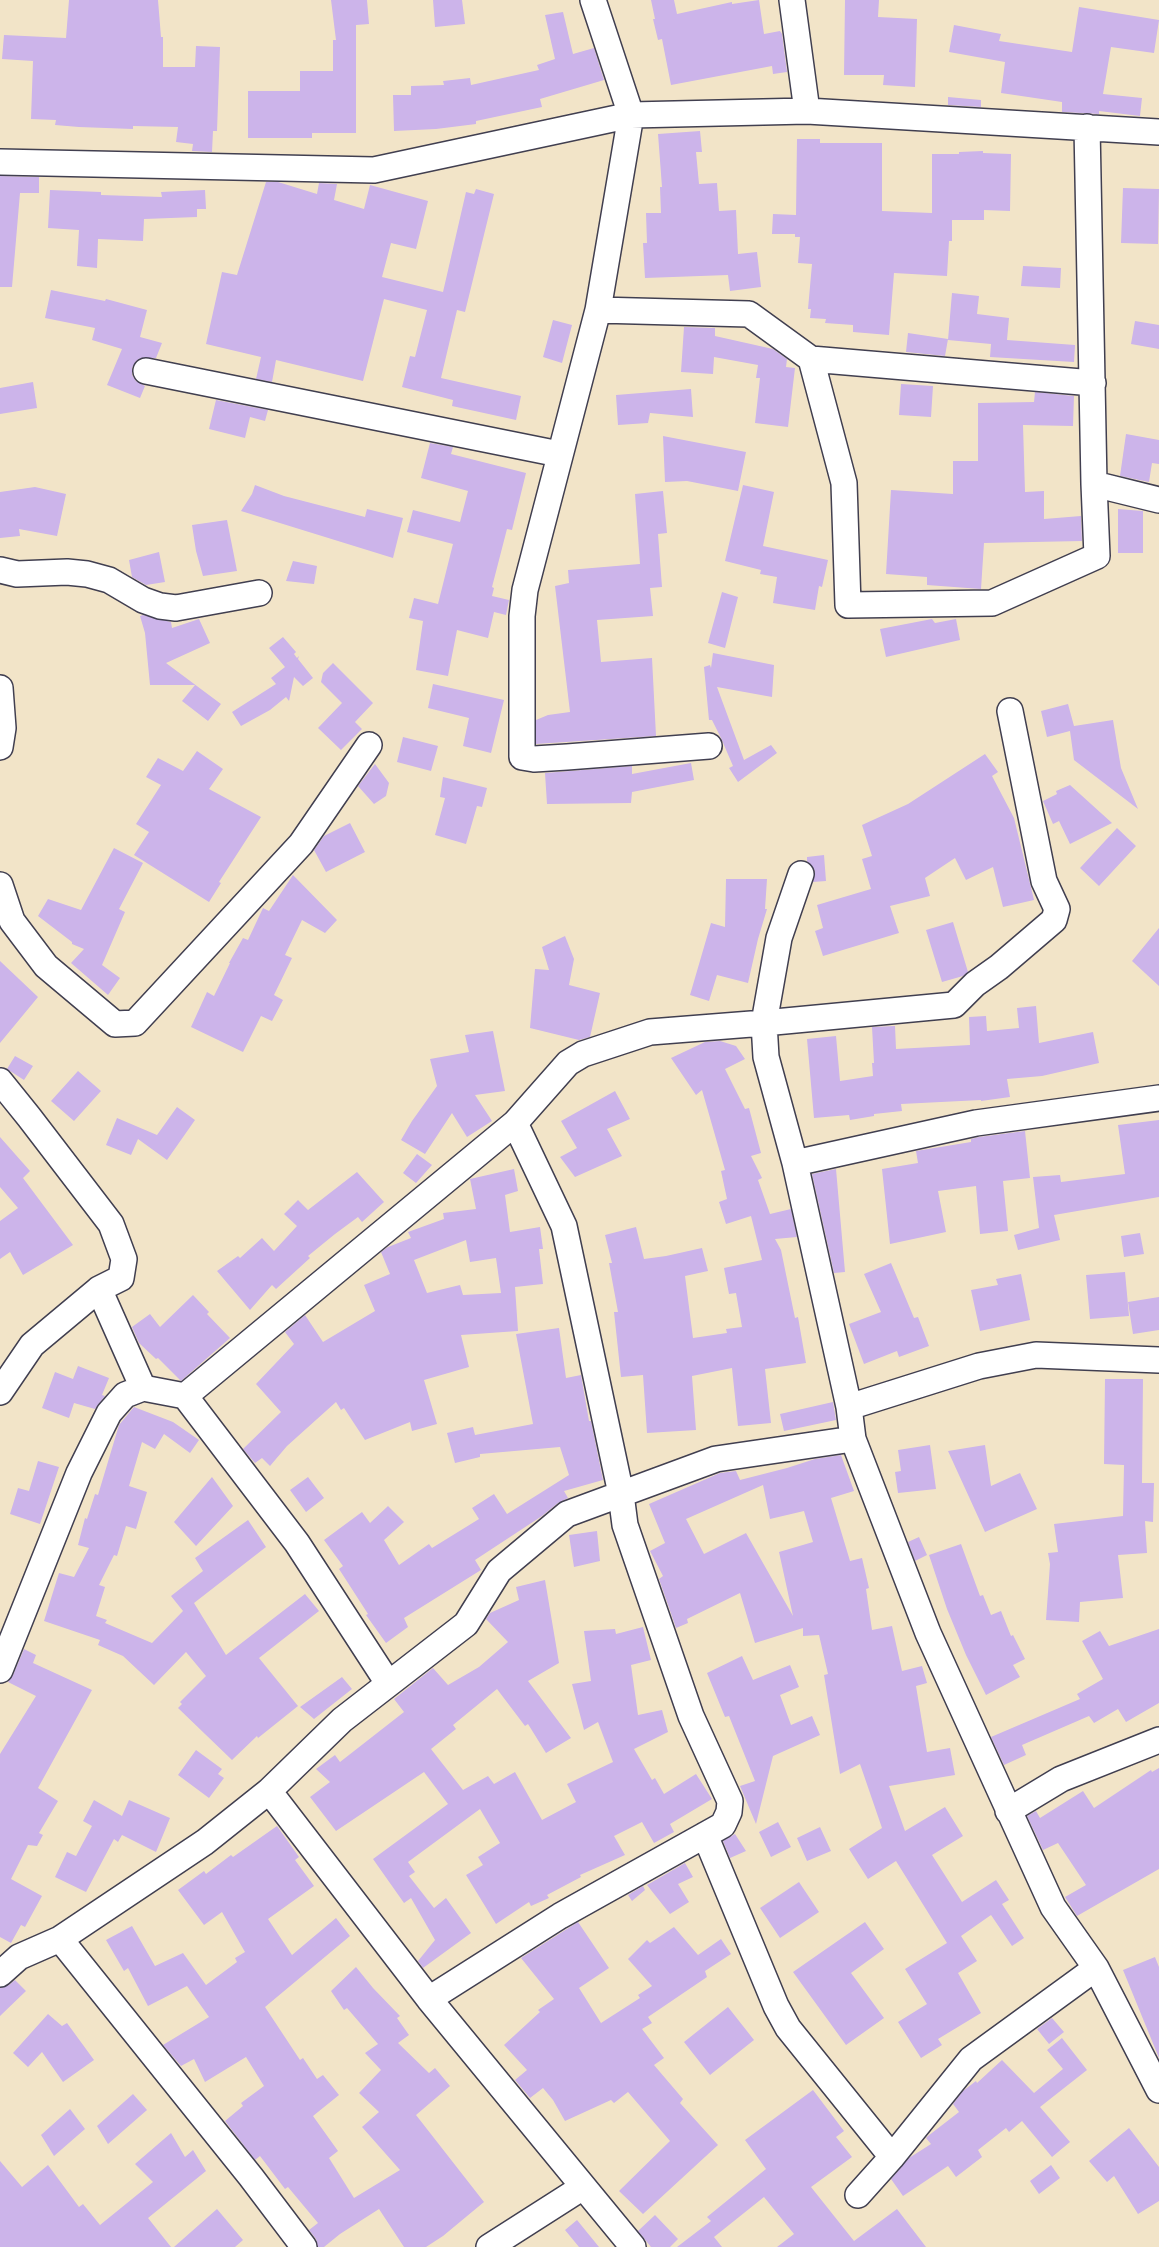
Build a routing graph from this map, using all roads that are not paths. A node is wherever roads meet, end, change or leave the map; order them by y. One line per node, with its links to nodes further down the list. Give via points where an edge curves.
1 (593, 0): 4 (street)
2 (792, 0): 3 (street)
3 (807, 111): 4 (street); 5 (street)
4 (631, 115): 7 (street, via 374,170); 8 (street)
5 (1086, 127): 6 (street); 11 (street)
6 (1159, 132)
7 (0, 162)
8 (598, 310): 9 (street, via 749,314); 12 (street)
9 (811, 359): 11 (street); 13 (street, via 844,483 848,604 992,603 1097,556)
10 (146, 371): 12 (street)
11 (1093, 383): 13 (street)
12 (559, 454): 20 (street, via 525,590 522,616 522,757 567,757)
13 (1094, 484): 14 (street)
14 (1159, 500)
15 (6, 577): 16 (street, via 67,572 87,574 109,580 143,600 176,608)
16 (259, 594)
17 (0, 688): 21 (street, via 3,728)
18 (1010, 711): 24 (street, via 1044,881 1057,909 1054,920 954,1005)
19 (369, 746): 23 (street, via 301,844 135,1023 115,1024 46,966 12,921)
20 (709, 746)
21 (0, 747)
22 (801, 874): 24 (street, via 779,938)
23 (0, 885)
24 (764, 1023): 27 (street, via 650,1032 583,1054 568,1063); 28 (street, via 766,1057)
25 (0, 1081): 29 (street, via 111,1224 124,1259 121,1278)
26 (1159, 1098): 28 (street, via 976,1123)
27 (515, 1123): 33 (street); 36 (street, via 564,1226)
28 (795, 1163): 34 (street)
29 (99, 1290): 31 (street); 32 (street, via 32,1345)
30 (1159, 1360): 34 (street, via 1036,1355 979,1366)
31 (143, 1388): 33 (street); 37 (street, via 125,1395 109,1413 79,1474)
32 (0, 1392)
33 (185, 1396): 38 (street, via 297,1544)
34 (849, 1406): 35 (street)
35 (853, 1439): 36 (street, via 716,1459); 41 (street, via 921,1616)
36 (621, 1494): 38 (street, via 567,1514 499,1571 466,1624); 42 (street, via 625,1525 690,1716 730,1801 723,1825)
37 (0, 1670)
38 (388, 1683): 40 (street, via 342,1720)
39 (1159, 1740): 41 (street, via 1061,1779)
40 (269, 1792): 43 (street, via 205,1842); 46 (street)
41 (1008, 1811): 44 (street, via 1053,1907)
42 (705, 1834): 46 (street, via 560,1916); 48 (street, via 788,2028)
43 (60, 1939): 45 (street, via 19,1957); 51 (street)
44 (1096, 1968): 47 (street); 48 (street, via 971,2058)
45 (0, 1974)
46 (428, 1999): 49 (street)
47 (1159, 2090)
48 (892, 2157): 50 (street)
49 (583, 2187): 52 (street); 53 (street)
50 (858, 2195)
51 (304, 2247)
52 (489, 2247)
53 (633, 2247)

